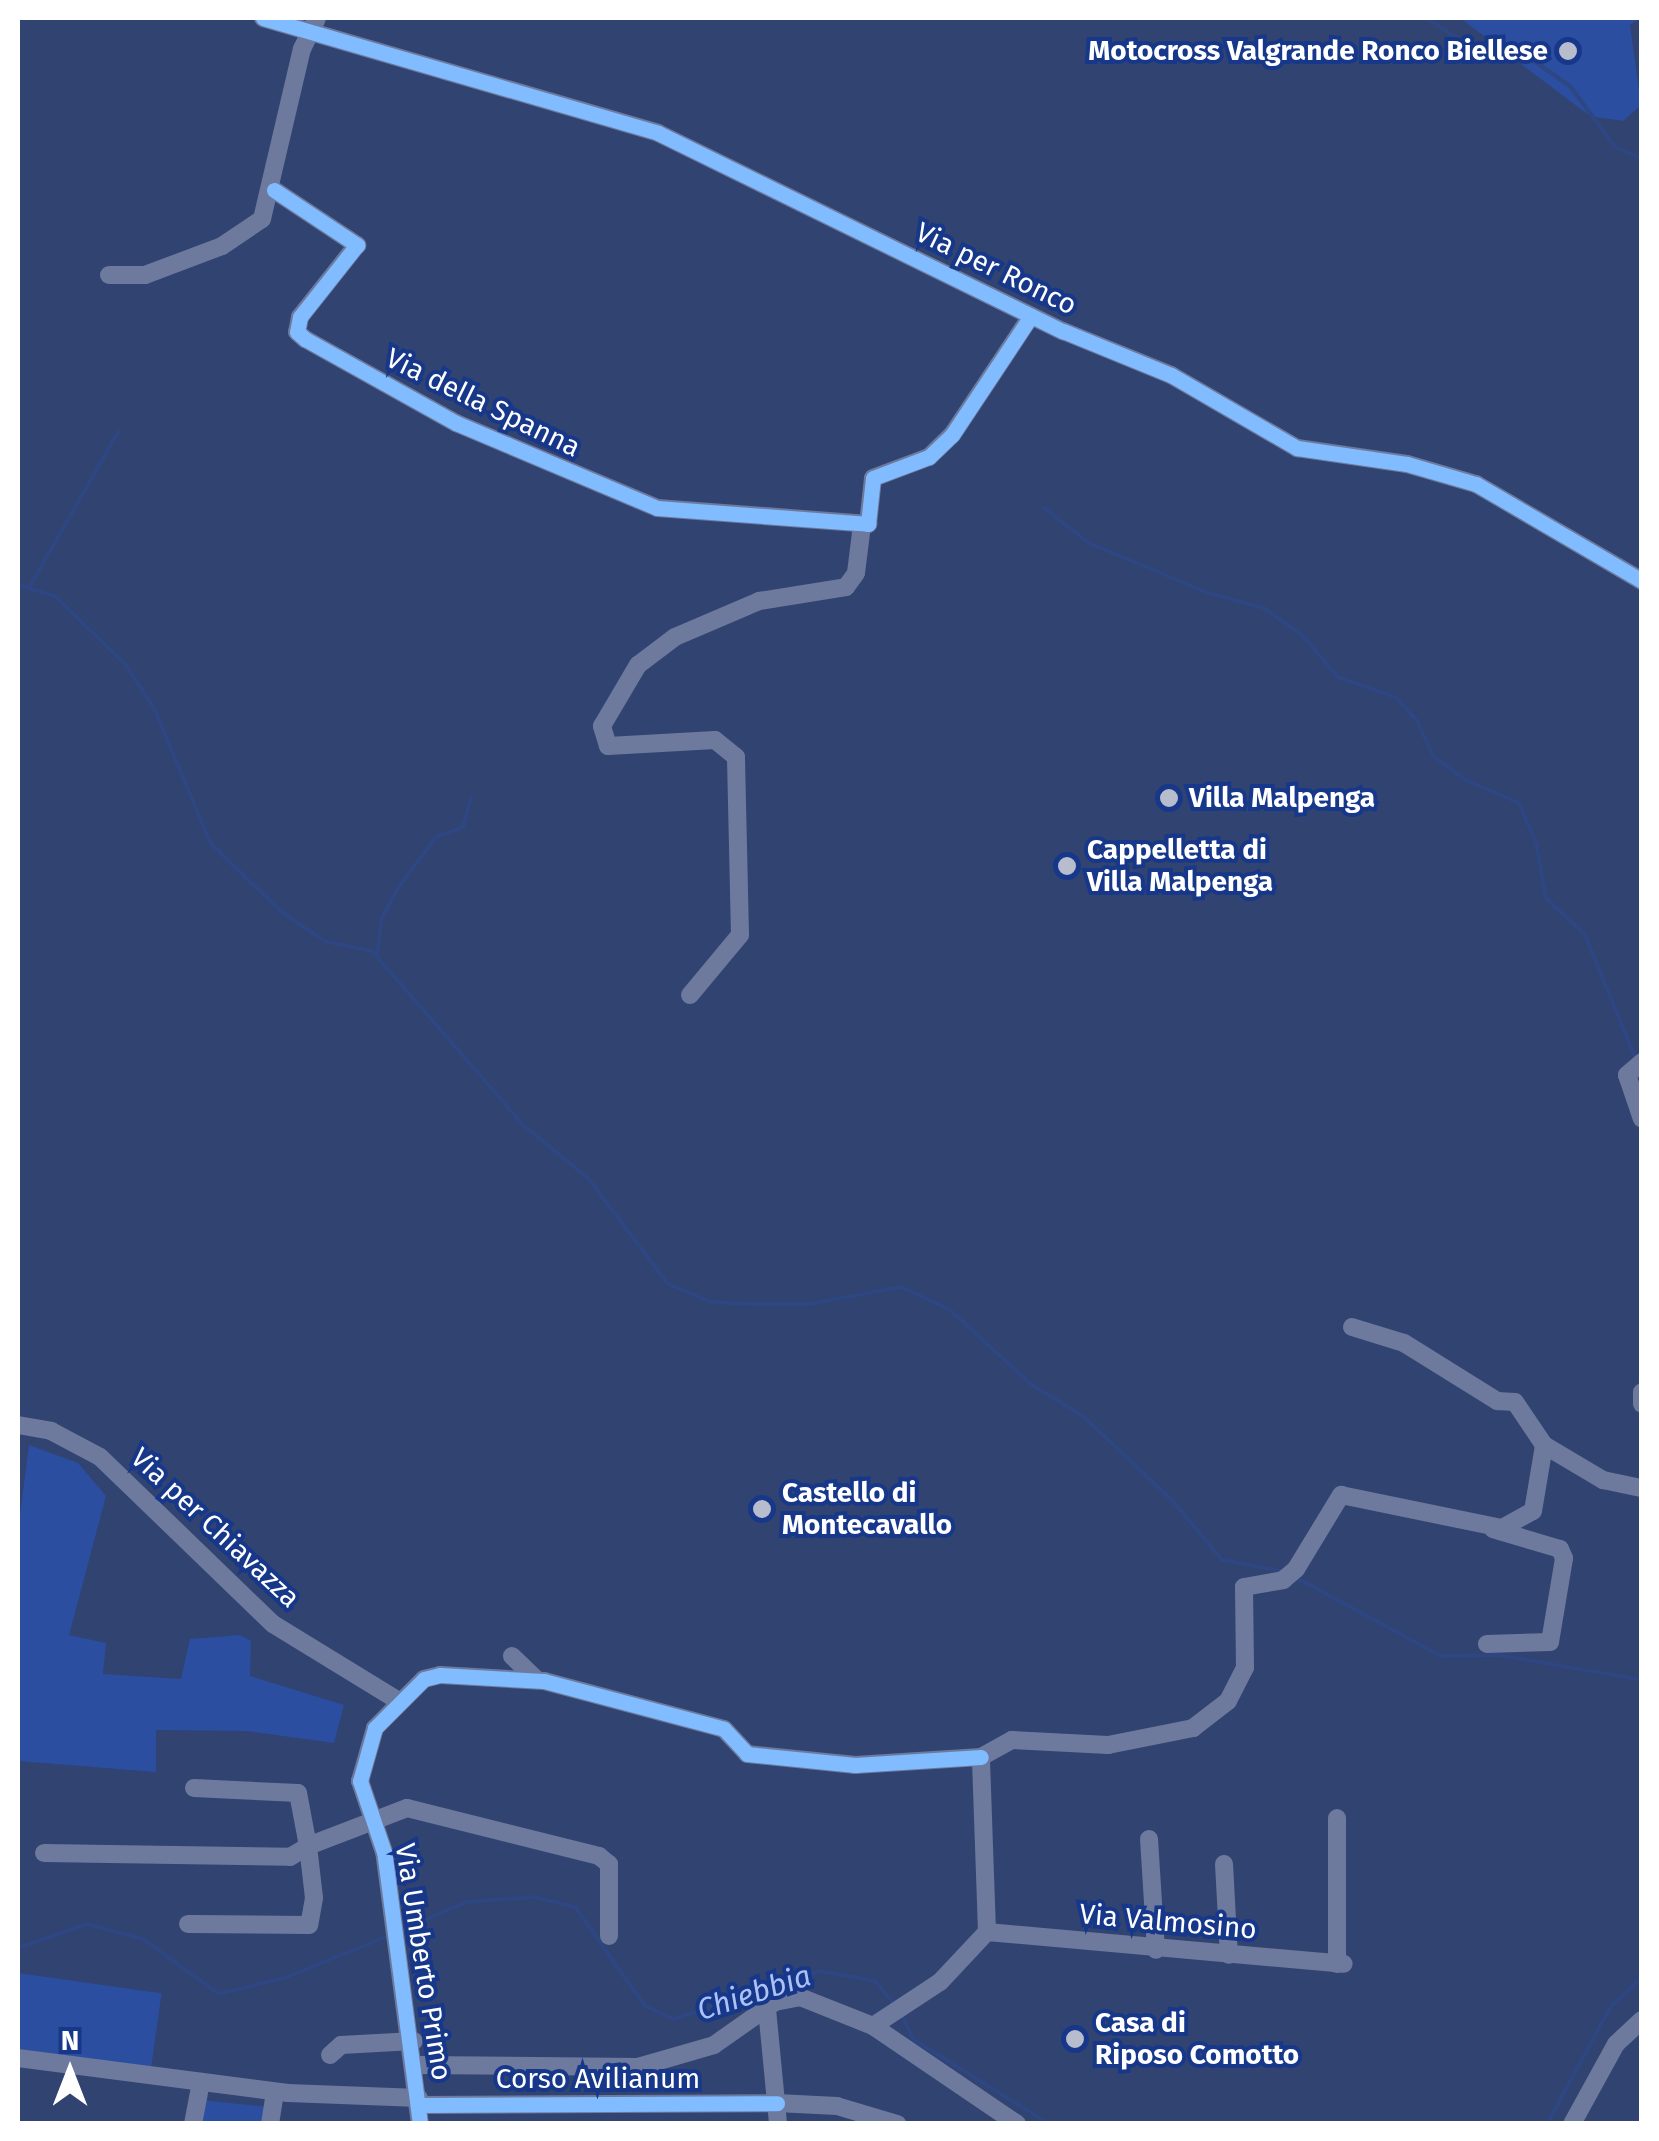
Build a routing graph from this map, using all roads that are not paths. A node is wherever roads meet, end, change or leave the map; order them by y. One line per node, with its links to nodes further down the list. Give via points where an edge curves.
1 (263, 18): 2 (street, Via per Ronco)
2 (314, 24): 3 (street); 5 (street, Via per Ronco, via 658,132)
3 (274, 190): 4 (street, via 249,232 146,275); 6 (street, Via della Spanna, via 358,244 296,325 320,348 456,423 636,505)
4 (109, 276)
5 (1031, 316): 6 (street, via 952,435 929,457 873,478 870,515); 7 (street, Via per Ronco, via 1171,375 1297,448 1406,464 1476,484)
6 (862, 525): 8 (street, via 856,572 846,587 758,601 675,636 638,665 602,726 608,746 716,740 736,756 740,935)
7 (1642, 581)
8 (690, 995)
9 (1636, 1063): 10 (street, via 1626,1074)
10 (1642, 1119)
11 (1352, 1327): 15 (street, via 1404,1343 1482,1393 1515,1402)
12 (1642, 1392): 13 (street)
13 (1642, 1404)
14 (18, 1425): 21 (street, Via per Chiavazza, via 51,1431 100,1457 272,1624)
15 (1544, 1446): 16 (street, via 1602,1480); 17 (street, via 1533,1511)
16 (1642, 1488)
17 (1493, 1529): 18 (street, via 1560,1550 1564,1558 1550,1642); 22 (street, via 1347,1494 1337,1499 1292,1574 1244,1587 1245,1668 1228,1701 1194,1728 1108,1745 1012,1740)
18 (1488, 1644)
19 (512, 1656): 20 (street)
20 (537, 1680): 21 (street, via 440,1674); 22 (street, via 724,1730 746,1754 855,1765)
21 (397, 1700): 25 (street, Via Umberto Primo, via 375,1728 363,1764 360,1781)
22 (981, 1757): 31 (street)
23 (194, 1788): 27 (street, via 298,1793)
24 (1337, 1818): 34 (street, Via Valmosino, via 1340,1964)
25 (372, 1820): 27 (street); 32 (street, via 407,1808 598,1856 609,1864); 38 (street, Via Umberto Primo, via 384,1852 395,1954)
26 (1148, 1839): 33 (street)
27 (308, 1846): 28 (street, via 290,1856); 30 (street, via 314,1898 309,1925)
28 (44, 1853)
29 (1224, 1864): 34 (street)
30 (188, 1924)
31 (987, 1932): 33 (street, Via Valmosino); 37 (street, via 961,1965)
32 (609, 1936)
33 (1156, 1950): 34 (street, Via Valmosino)
34 (1229, 1955)
35 (767, 2010): 37 (street, via 786,1996 800,1997); 41 (street, via 714,2045 638,2067); 44 (street)
36 (1642, 2020): 51 (street, via 1616,2044)
37 (879, 2021): 50 (street)
38 (414, 2041): 39 (street, Via Umberto Primo, via 341,2045); 41 (street, Via Umberto Primo)
39 (330, 2055)
40 (18, 2058): 42 (street, Corso Avilianum)
41 (416, 2065): 45 (street, Via Umberto Primo)
42 (200, 2082): 43 (street, Corso Avilianum); 46 (street)
43 (275, 2092): 45 (street, Corso Avilianum); 47 (street)
44 (776, 2102): 45 (street, Corso Avilianum); 48 (street); 49 (street, Corso Avilianum, via 837,2106)
45 (420, 2109)
46 (194, 2124)
47 (270, 2124)
48 (778, 2124)
49 (897, 2124)
50 (1017, 2124)
51 (1572, 2124)

